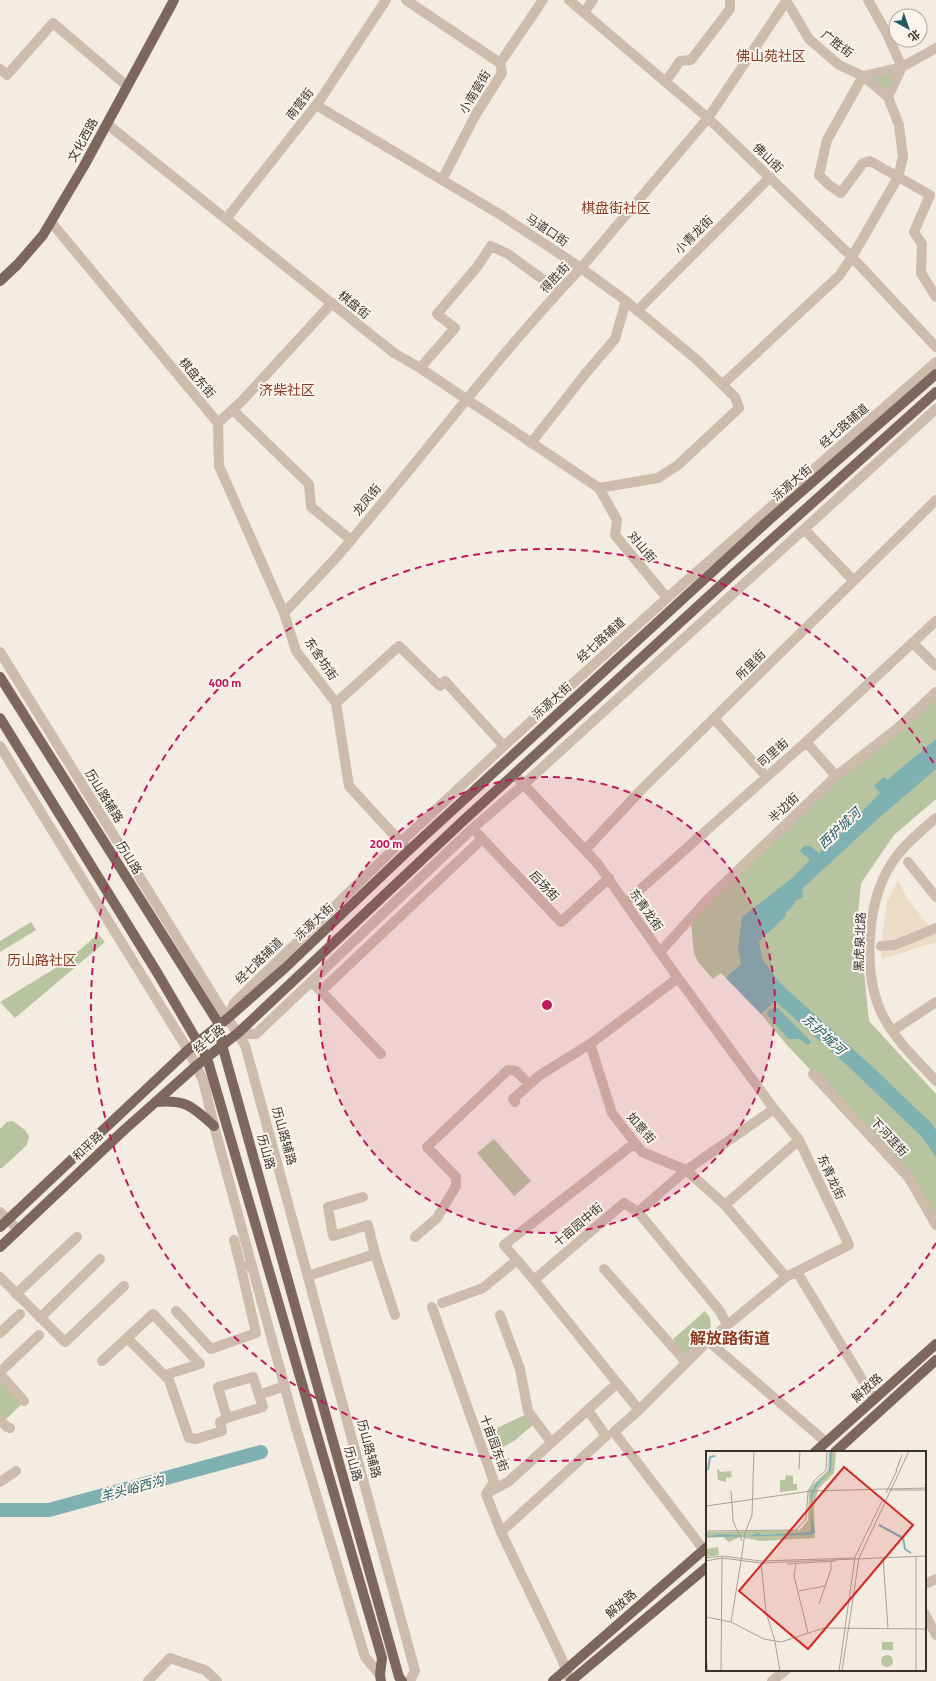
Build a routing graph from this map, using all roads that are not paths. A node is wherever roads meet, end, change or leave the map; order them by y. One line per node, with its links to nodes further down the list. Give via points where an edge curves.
1 (174, 0): 17 (main road, 文化西路)
2 (386, 0): 19 (street, 南营街)
3 (406, 0): 12 (street)
4 (543, 0): 12 (street, 小南营街)
5 (569, 0): 10 (street, 佛山街)
6 (593, 0): 10 (street)
7 (730, 0): 16 (street, via 730,9 691,60 680,61)
8 (786, 0): 15 (street, 广胜街, via 809,39 839,65); 20 (street, 得胜街)
9 (868, 0): 13 (street)
10 (584, 12): 16 (street, 佛山街)
11 (936, 48): 13 (street)
12 (500, 63): 24 (street, 小南营街, via 502,73 476,114)
13 (902, 67): 15 (street); 18 (street)
14 (0, 69): 17 (street, via 7,75 53,23)
15 (863, 76): 18 (street, 广胜街); 22 (street, via 827,140 819,175 841,193 863,163 870,161)
16 (666, 81): 20 (street, 佛山街)
17 (127, 86): 21 (main road, 文化西路)
18 (888, 97): 22 (street, via 899,125 903,157)
19 (316, 105): 24 (street, 马道口街); 25 (street, 南营街)
20 (708, 118): 23 (street, 佛山街); 28 (street, 得胜街)
21 (107, 124): 25 (street, 棋盘街); 26 (main road, 文化西路)
22 (898, 177): 27 (street); 31 (street, via 930,196 914,232 922,244 921,273)
23 (770, 178): 27 (street, 佛山街); 34 (street, 小青龙街)
24 (442, 180): 28 (street, 马道口街)
25 (226, 219): 33 (street, 棋盘街)
26 (51, 222): 29 (main road, 文化西路, via 18,264); 44 (street, 棋盘东街)
27 (852, 257): 35 (street, 佛山街); 39 (street, via 839,276)
28 (581, 268): 30 (street, 得胜街); 32 (street, 马道口街)
29 (0, 281)
30 (559, 291): 37 (street, via 508,254 491,246 477,267 437,314 455,328); 41 (street, 得胜街)
31 (936, 298)
32 (626, 301): 34 (street, 马道口街); 45 (street, via 615,339)
33 (332, 303): 37 (street, 棋盘街, via 394,353); 43 (street)
34 (637, 311): 39 (street, 马道口街)
35 (936, 347)
36 (936, 362): 51 (street, 经七路辅道)
37 (420, 368): 41 (street, 棋盘街)
38 (936, 374): 75 (main road, 泺源大街, via 770,520)
39 (723, 384): 46 (street, 马道口街, via 735,397 739,408 678,466 658,478)
40 (936, 392): 65 (main road)
41 (466, 399): 45 (street, 棋盘街); 49 (street, 龙凤街)
42 (936, 409): 48 (street)
43 (233, 410): 44 (street); 49 (street, via 308,484 311,507)
44 (218, 423): 52 (street, 东舍坊街, via 219,466)
45 (531, 443): 46 (street, 棋盘街)
46 (599, 488): 51 (street, 对山街, via 617,520 615,535)
47 (936, 500): 50 (street, 所里街)
48 (804, 529): 50 (street); 68 (street)
49 (351, 540): 52 (street, 龙凤街)
50 (854, 581): 61 (street, 所里街)
51 (668, 598): 64 (street, 经七路辅道)
52 (284, 613): 59 (street, 东舍坊街, via 296,651)
53 (936, 621): 54 (street, 司里街)
54 (914, 643): 56 (street); 62 (street, 司里街)
55 (0, 652): 87 (street, 历山路辅路)
56 (936, 666)
57 (0, 677): 88 (main road, 历山路)
58 (936, 692): 67 (street, 半边街, via 898,728)
59 (336, 703): 64 (street, via 399,646 440,686 445,681); 73 (street, 东舍坊街, via 349,786)
60 (0, 718): 91 (main road, via 158,974)
61 (715, 720): 66 (street); 74 (street, 所里街, via 643,788)
62 (806, 742): 66 (street, 司里街); 67 (street)
63 (0, 746): 94 (street)
64 (504, 746): 73 (street, 经七路辅道)
65 (514, 774): 68 (street, 东青龙街); 70 (main road)
66 (766, 776): 79 (street, 司里街)
67 (836, 776): 82 (street, 半边街, via 708,899)
68 (523, 785): 71 (street); 74 (street, 东青龙街)
69 (936, 818): 89 (street, 黑虎泉北路, via 906,844 890,865 878,888 873,910 871,977 883,1017)
70 (464, 820): 71 (street, 后场街); 90 (main road)
71 (473, 828): 72 (street, 后场街); 84 (street)
72 (482, 839): 77 (street, 后场街, via 561,922); 85 (street)
73 (401, 842): 75 (street, 东舍坊街); 87 (street, 经七路辅道, via 234,1003)
74 (584, 850): 77 (street, 东青龙街)
75 (408, 851): 87 (main road, 泺源大街, via 285,968)
76 (908, 862): 78 (street)
77 (608, 878): 79 (street, 东青龙街)
78 (935, 893)
79 (625, 902): 82 (street, 东青龙街)
80 (936, 928): 81 (street, via 895,946)
81 (881, 946)
82 (660, 952): 83 (street, 东青龙街)
83 (678, 978): 92 (street); 103 (street, 东青龙街)
84 (311, 982): 85 (street); 90 (street, via 256,1034)
85 (321, 991): 95 (street)
86 (936, 1002): 89 (street)
87 (228, 1018): 88 (main road, 泺源大街); 90 (street, 历山路辅路)
88 (219, 1024): 91 (main road, 泺源大街); 93 (main road, 历山路)
89 (892, 1031): 99 (street, 黑虎泉北路)
90 (238, 1033): 93 (main road, 经七路); 126 (street, 历山路辅路, via 245,1045)
91 (197, 1042): 94 (main road, 泺源大街); 96 (main road)
92 (590, 1044): 100 (street); 106 (street, 如意街, via 612,1113)
93 (222, 1045): 96 (main road, 经七路); 177 (main road, 历山路)
94 (188, 1050): 97 (street); 112 (main road, 和平路)
95 (381, 1054)
96 (207, 1058): 97 (main road, 经七路); 174 (main road, via 382,1658)
97 (196, 1066): 101 (main road, 和平路); 104 (street, via 203,1080)
98 (812, 1074): 113 (street, 下河涯街, via 909,1178)
99 (936, 1081)
100 (529, 1084): 102 (street, via 513,1099); 116 (street, via 516,1071 508,1070 427,1147 456,1177 456,1186 437,1218)
101 (156, 1102): 104 (main road, via 184,1102); 114 (main road, 和平路)
102 (515, 1102)
103 (774, 1109): 105 (street, 东青龙街); 107 (street)
104 (214, 1126): 122 (street)
105 (798, 1140): 109 (street); 125 (street, 东青龙街, via 849,1245)
106 (635, 1143): 107 (street, 如意街, via 642,1152); 121 (street, via 504,1245)
107 (686, 1170): 109 (street, 如意街); 111 (street)
108 (363, 1197): 119 (street, via 328,1207 333,1236 368,1225)
109 (725, 1205): 128 (street, 如意街)
110 (0, 1212): 112 (street)
111 (638, 1212): 129 (street, 十亩园中街, via 624,1203); 139 (street, via 719,1310)
112 (4, 1223): 114 (street)
113 (936, 1225)
114 (18, 1230): 118 (main road, 和平路)
115 (77, 1237): 131 (street)
116 (415, 1237)
117 (234, 1240): 123 (street)
118 (0, 1247)
119 (375, 1254): 126 (street); 136 (street)
120 (100, 1259): 138 (street)
121 (517, 1260): 129 (street); 132 (street, via 483,1288)
122 (252, 1265): 123 (street); 150 (street)
123 (241, 1268): 134 (street, via 256,1333 211,1349)
124 (604, 1269): 147 (street)
125 (797, 1272): 128 (street, 东青龙街); 153 (street)
126 (308, 1276): 178 (street, 历山路辅路, via 415,1671)
127 (0, 1277): 131 (street)
128 (786, 1277): 139 (street, 东青龙街)
129 (534, 1280): 156 (street)
130 (124, 1286): 138 (street, via 64,1342)
131 (16, 1294): 138 (street)
132 (442, 1303)
133 (432, 1307): 164 (street, 十亩园东街, via 494,1482)
134 (176, 1311)
135 (20, 1314): 140 (street)
136 (395, 1315)
137 (500, 1315): 158 (street, via 520,1369 528,1411)
138 (40, 1318)
139 (727, 1324): 143 (street, 东青龙街)
140 (0, 1333)
141 (39, 1335): 148 (street)
142 (126, 1338): 146 (street); 149 (street); 149 (street, via 153,1314 200,1364)
143 (708, 1341): 147 (street, 东青龙街); 159 (street)
144 (936, 1344): 153 (main road, 解放路)
145 (936, 1360): 160 (main road)
146 (102, 1361)
147 (686, 1362): 156 (street, 东青龙街)
148 (0, 1373): 154 (street)
149 (165, 1376): 157 (street, via 169,1380 189,1438 196,1439 222,1431 220,1422)
150 (285, 1386): 152 (street); 174 (street, via 365,1656)
151 (612, 1388): 155 (street)
152 (259, 1394): 157 (street, via 263,1407); 157 (street, via 253,1376 218,1387)
153 (874, 1400): 159 (main road, 解放路)
154 (24, 1401)
155 (588, 1410): 158 (street); 165 (street, via 606,1436)
156 (639, 1410): 166 (street, 东青龙街, via 614,1432)
157 (227, 1418)
158 (551, 1442): 164 (street, via 508,1482)
159 (826, 1442): 161 (main road, 解放路)
160 (840, 1450)
161 (816, 1451)
162 (16, 1471): 163 (street)
163 (0, 1482)
164 (486, 1494): 165 (street)
165 (501, 1532): 172 (street)
166 (705, 1548): 172 (main road, 解放路)
167 (706, 1568): 180 (main road)
168 (936, 1578): 169 (street)
169 (926, 1583)
170 (926, 1616): 171 (street)
171 (936, 1635)
172 (566, 1669): 179 (main road, 解放路); 180 (street)
173 (785, 1671): 181 (street)
174 (380, 1678)
175 (148, 1681): 176 (street, via 170,1658 205,1670)
176 (217, 1681)
177 (402, 1681)
178 (410, 1681)
179 (553, 1681)
180 (571, 1681)
181 (772, 1681)

